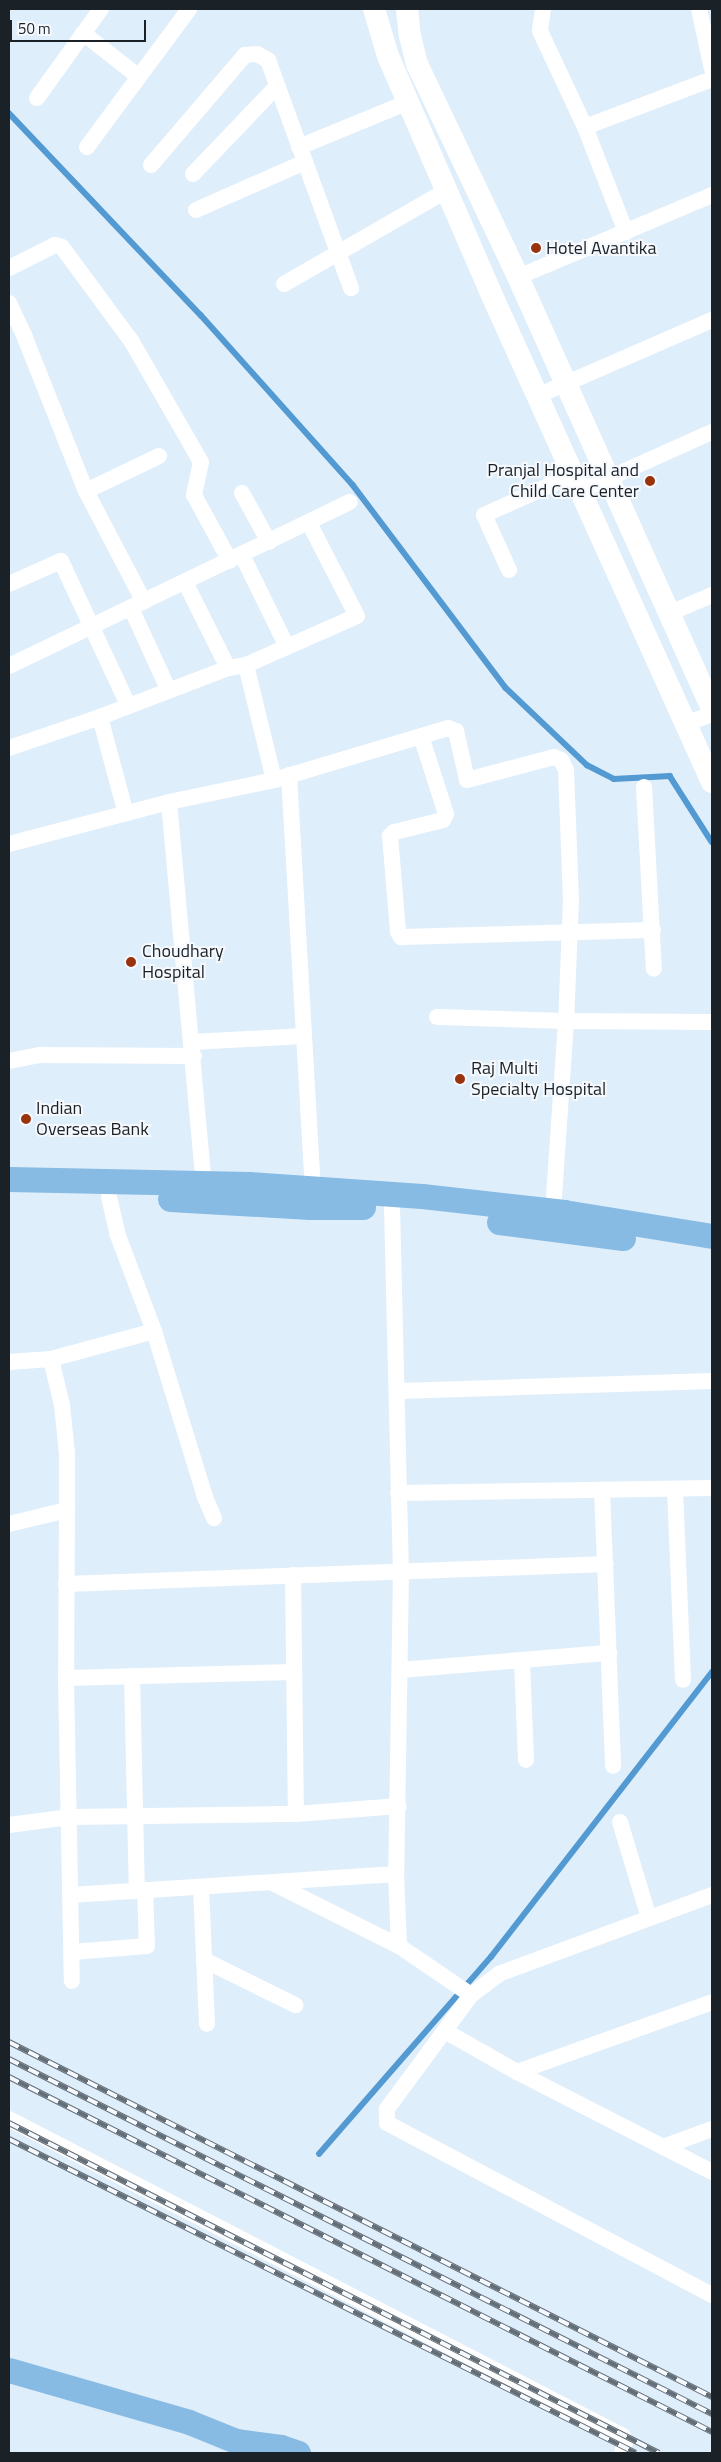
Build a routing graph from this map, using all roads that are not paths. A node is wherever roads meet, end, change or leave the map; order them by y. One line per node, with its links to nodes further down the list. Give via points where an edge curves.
1 (101, 9): 7 (street)
2 (189, 9): 9 (street)
3 (374, 9): 13 (main road, via 388,56)
4 (407, 9): 26 (main road, via 417,64)
5 (543, 9): 14 (street, via 540,31)
6 (699, 9): 8 (street)
7 (83, 33): 9 (street); 12 (street)
8 (712, 69)
9 (139, 77): 16 (street)
10 (712, 79): 14 (street)
11 (277, 86): 15 (street); 18 (street, via 268,60 257,54 245,55); 19 (street)
12 (37, 98)
13 (408, 102): 15 (street); 20 (main road)
14 (585, 127): 23 (street)
15 (299, 146): 17 (street)
16 (87, 147)
17 (305, 162): 22 (street); 24 (street)
18 (151, 165)
19 (193, 174)
20 (446, 191): 24 (street); 32 (main road)
21 (712, 195): 23 (street)
22 (196, 210)
23 (626, 232): 26 (street)
24 (339, 252): 27 (street); 28 (street)
25 (9, 268): 42 (street, via 55,245 62,248 132,342 200,462 194,496)
26 (518, 277): 31 (main road)
27 (284, 284)
28 (351, 288)
29 (9, 303): 37 (street)
30 (712, 320): 31 (street)
31 (565, 384): 32 (street); 35 (main road)
32 (537, 396): 36 (main road)
33 (712, 432): 35 (street)
34 (158, 456): 37 (street)
35 (609, 477): 36 (street); 48 (main road)
36 (576, 483): 43 (street, via 484,515); 59 (main road)
37 (86, 491): 47 (street)
38 (242, 493): 41 (street)
39 (350, 502): 40 (street)
40 (309, 523): 41 (street); 50 (street, via 356,616)
41 (269, 542): 42 (street)
42 (236, 558): 44 (street); 50 (street)
43 (509, 570)
44 (185, 582): 47 (street); 53 (street)
45 (9, 584): 49 (street, via 62,561)
46 (712, 595): 48 (street)
47 (138, 605): 49 (street); 54 (street)
48 (670, 613): 56 (main road)
49 (93, 627): 52 (street); 55 (street)
50 (286, 645): 51 (street)
51 (246, 665): 53 (street); 62 (street)
52 (9, 666)
53 (228, 668): 54 (street)
54 (168, 689): 55 (street)
55 (128, 705): 58 (street)
56 (712, 709)
57 (712, 714): 59 (street)
58 (100, 717): 61 (street); 66 (street)
59 (685, 724): 63 (main road)
60 (421, 736): 62 (street); 69 (street, via 448,728 456,731 467,780 554,757 561,760 566,770 571,899); 69 (street, via 446,814 443,820 391,834 399,935)
61 (9, 748)
62 (282, 778): 65 (street); 74 (street)
63 (712, 782)
64 (644, 787): 68 (street)
65 (169, 802): 66 (street); 75 (street)
66 (126, 814): 67 (street)
67 (9, 844)
68 (653, 930): 69 (street); 70 (street)
69 (569, 932): 72 (street)
70 (654, 969)
71 (437, 1017): 72 (street)
72 (566, 1022): 73 (street); 83 (street)
73 (712, 1022)
74 (303, 1036): 75 (street); 79 (street)
75 (193, 1049): 76 (street, via 42,1056); 78 (street)
76 (9, 1061)
77 (9, 1179): 78 (main road)
78 (204, 1183): 79 (main road)
79 (313, 1188): 82 (main road)
80 (9, 1194): 81 (main road)
81 (108, 1197): 82 (main road, via 310,1207); 86 (street)
82 (394, 1200): 83 (main road); 85 (main road); 90 (street)
83 (553, 1211): 84 (main road)
84 (712, 1236)
85 (712, 1250)
86 (154, 1330): 87 (street); 96 (street)
87 (51, 1359): 88 (street); 95 (street, via 62,1405 67,1453)
88 (9, 1362)
89 (712, 1381): 90 (street)
90 (397, 1391): 94 (street)
91 (712, 1488): 92 (street)
92 (675, 1489): 93 (street); 108 (street)
93 (602, 1490): 94 (street); 98 (street)
94 (398, 1493): 99 (street)
95 (67, 1510): 97 (street); 101 (street)
96 (214, 1518)
97 (9, 1524)
98 (606, 1564): 99 (street); 102 (street)
99 (401, 1571): 100 (street); 104 (street)
100 (293, 1575): 101 (street); 105 (street)
101 (66, 1584): 107 (street)
102 (609, 1653): 103 (street); 110 (street)
103 (522, 1661): 104 (street); 109 (street)
104 (400, 1670): 111 (street)
105 (294, 1672): 106 (street); 113 (street)
106 (132, 1676): 107 (street); 112 (street)
107 (66, 1678): 114 (street)
108 (683, 1680)
109 (526, 1760)
110 (613, 1766)
111 (398, 1806): 113 (street); 117 (street)
112 (136, 1814): 113 (street); 114 (street); 120 (street)
113 (296, 1814)
114 (70, 1816): 116 (street); 121 (street)
115 (620, 1822): 123 (street)
116 (9, 1825)
117 (396, 1874): 118 (street); 124 (street)
118 (273, 1882): 119 (street); 124 (street)
119 (201, 1887): 120 (street); 126 (street)
120 (141, 1890): 121 (street); 125 (street, via 147,1946)
121 (71, 1895): 125 (street)
122 (712, 1895): 123 (street)
123 (649, 1918): 128 (street)
124 (398, 1946): 128 (street)
125 (72, 1952): 127 (street)
126 (204, 1960): 130 (street); 131 (street)
127 (72, 1981)
128 (463, 1990): 132 (street)
129 (712, 2002): 133 (street)
130 (295, 2005)
131 (207, 2024)
132 (445, 2031): 133 (street); 138 (street, via 387,2109 387,2123)
133 (517, 2072): 136 (street)
134 (9, 2119): 142 (street, via 623,2436)
135 (712, 2129): 136 (street)
136 (663, 2147): 137 (street)
137 (712, 2172)
138 (712, 2295)
139 (9, 2370): 140 (main road, via 189,2422)
140 (251, 2448): 141 (main road, via 281,2447)
141 (298, 2453)
142 (622, 2453)

